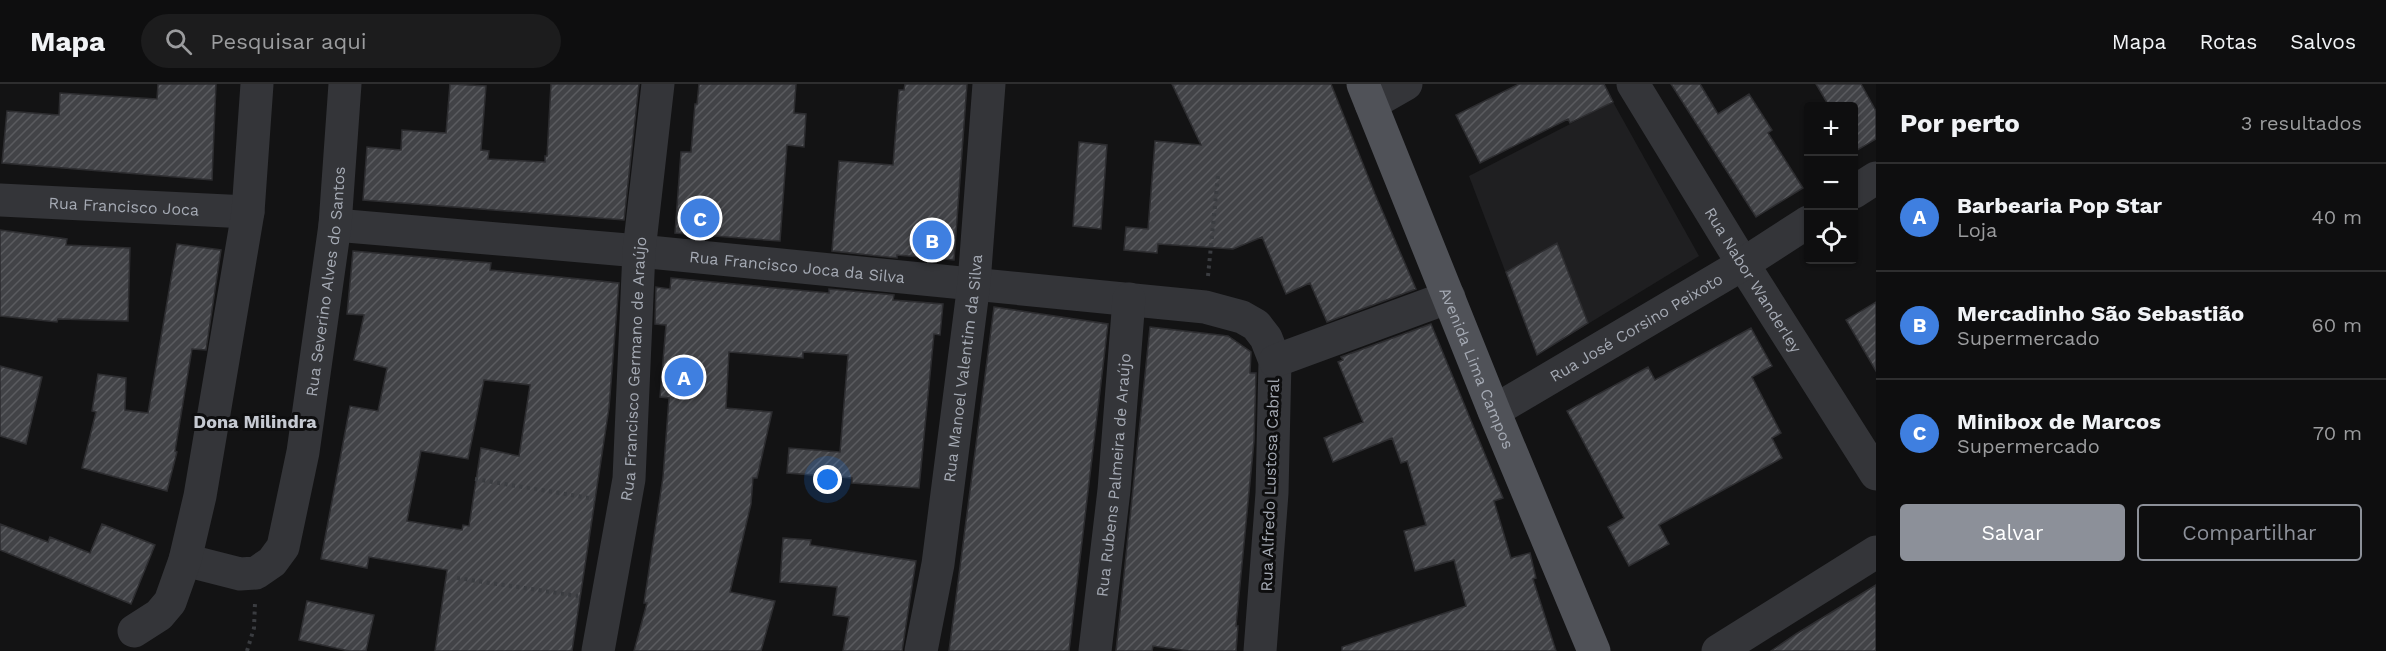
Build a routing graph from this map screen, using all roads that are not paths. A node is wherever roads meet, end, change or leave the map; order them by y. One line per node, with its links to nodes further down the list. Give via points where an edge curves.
1 (257, 84): 11 (street)
2 (345, 84): 12 (street, Rua Severino Alves do Santos)
3 (658, 84): 14 (street, Rua Francisco Germano de Araújo)
4 (989, 84): 16 (street, Rua Manoel Valentim da Silva)
5 (1406, 84): 7 (street)
6 (1633, 84): 15 (street, Rua Nabor Wanderley)
7 (1367, 94): 17 (main road, Avenida Lima Campos)
8 (1876, 178): 9 (street)
9 (1858, 189)
10 (0, 200): 11 (street, Rua Francisco Joca)
11 (248, 212): 24 (street, via 200,496)
12 (335, 225): 14 (street, Rua Francisco Joca da Silva); 24 (street, Rua Severino Alves do Santos, via 303,452 284,547 256,573 240,574)
13 (1804, 225): 15 (street, Rua José Corsino Peixoto)
14 (639, 251): 16 (street, Rua Francisco Joca da Silva); 26 (street, Rua Francisco Germano de Araújo, via 628,479)
15 (1743, 264): 21 (street, Rua José Corsino Peixoto); 22 (street, Rua Nabor Wanderley)
16 (974, 283): 18 (street, Rua Francisco Joca da Silva); 27 (street, Rua Manoel Valentim da Silva, via 938,564)
17 (1449, 297): 20 (street); 21 (main road, Avenida Lima Campos)
18 (1129, 299): 19 (street, Rua Francisco Joca da Silva, via 1205,307); 28 (street, Rua Rubens Palmeira de Araújo, via 1114,490)
19 (1256, 325): 20 (street, Rua Alfredo Lustosa Cabral)
20 (1275, 361): 29 (street, Rua Alfredo Lustosa Cabral, via 1272,493)
21 (1494, 411): 30 (main road, Avenida Lima Campos)
22 (1876, 474)
23 (1876, 552): 31 (street)
24 (185, 560): 25 (street, via 170,602 159,615)
25 (134, 631)
26 (598, 651)
27 (921, 651)
28 (1095, 651)
29 (1260, 651)
30 (1594, 651)
31 (1718, 651)

